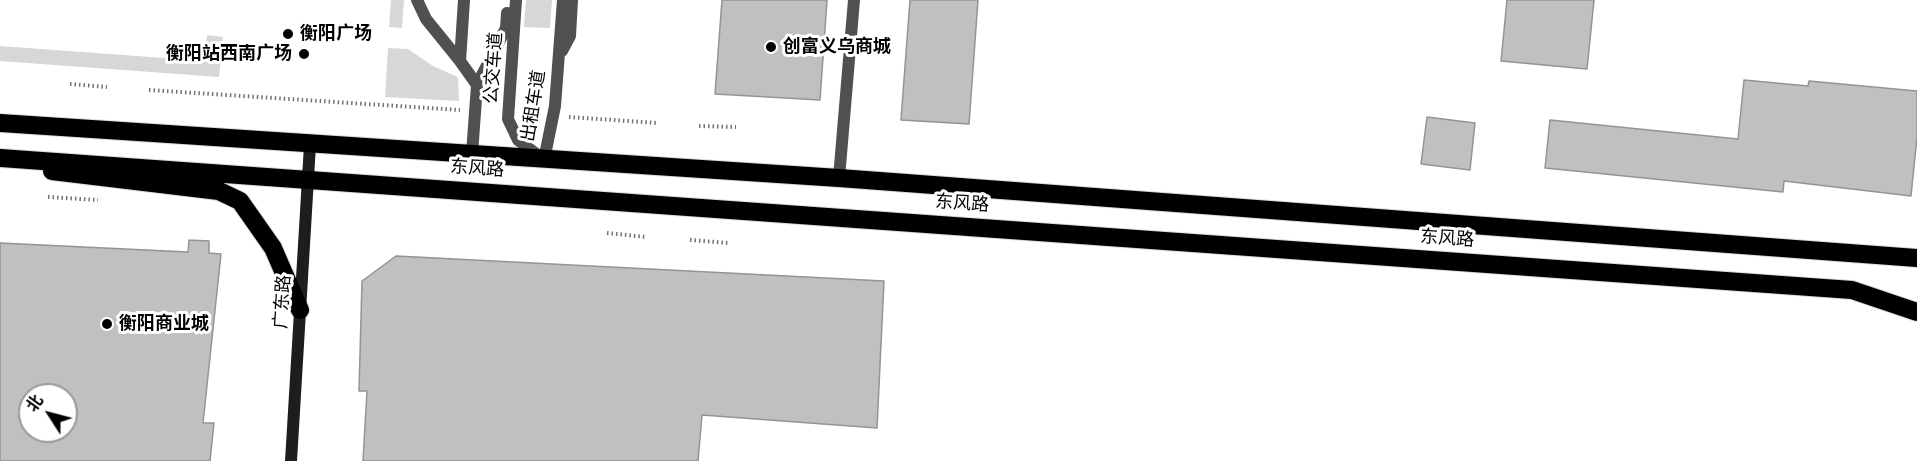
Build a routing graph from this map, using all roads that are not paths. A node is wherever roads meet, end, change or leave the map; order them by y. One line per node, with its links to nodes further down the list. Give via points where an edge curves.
1 (417, 0): 9 (street, via 426,19)
2 (464, 0): 9 (street)
3 (508, 0): 10 (street, via 506,28)
4 (516, 0): 15 (street, 公交车道, via 508,119 518,140)
5 (563, 0): 8 (street, 出租车道)
6 (572, 0): 8 (street, 出租车道, via 570,36)
7 (854, 0): 18 (street)
8 (559, 58): 15 (street, 出租车道)
9 (460, 61): 10 (street)
10 (477, 85): 13 (street)
11 (0, 123): 12 (highway, 东风路)
12 (310, 144): 13 (highway, 东风路); 17 (main road, 广东路)
13 (472, 154): 15 (highway, 东风路)
14 (0, 158): 17 (highway, 东风路)
15 (544, 160): 18 (highway, 东风路)
16 (0, 162): 20 (highway, via 91,178 219,191 240,201 273,248)
17 (309, 178): 20 (main road, 广东路); 21 (highway, 东风路, via 1852,290)
18 (839, 178): 19 (highway, 东风路)
19 (1917, 258)
20 (300, 310): 22 (main road, 广东路)
21 (1917, 312)
22 (291, 461)

